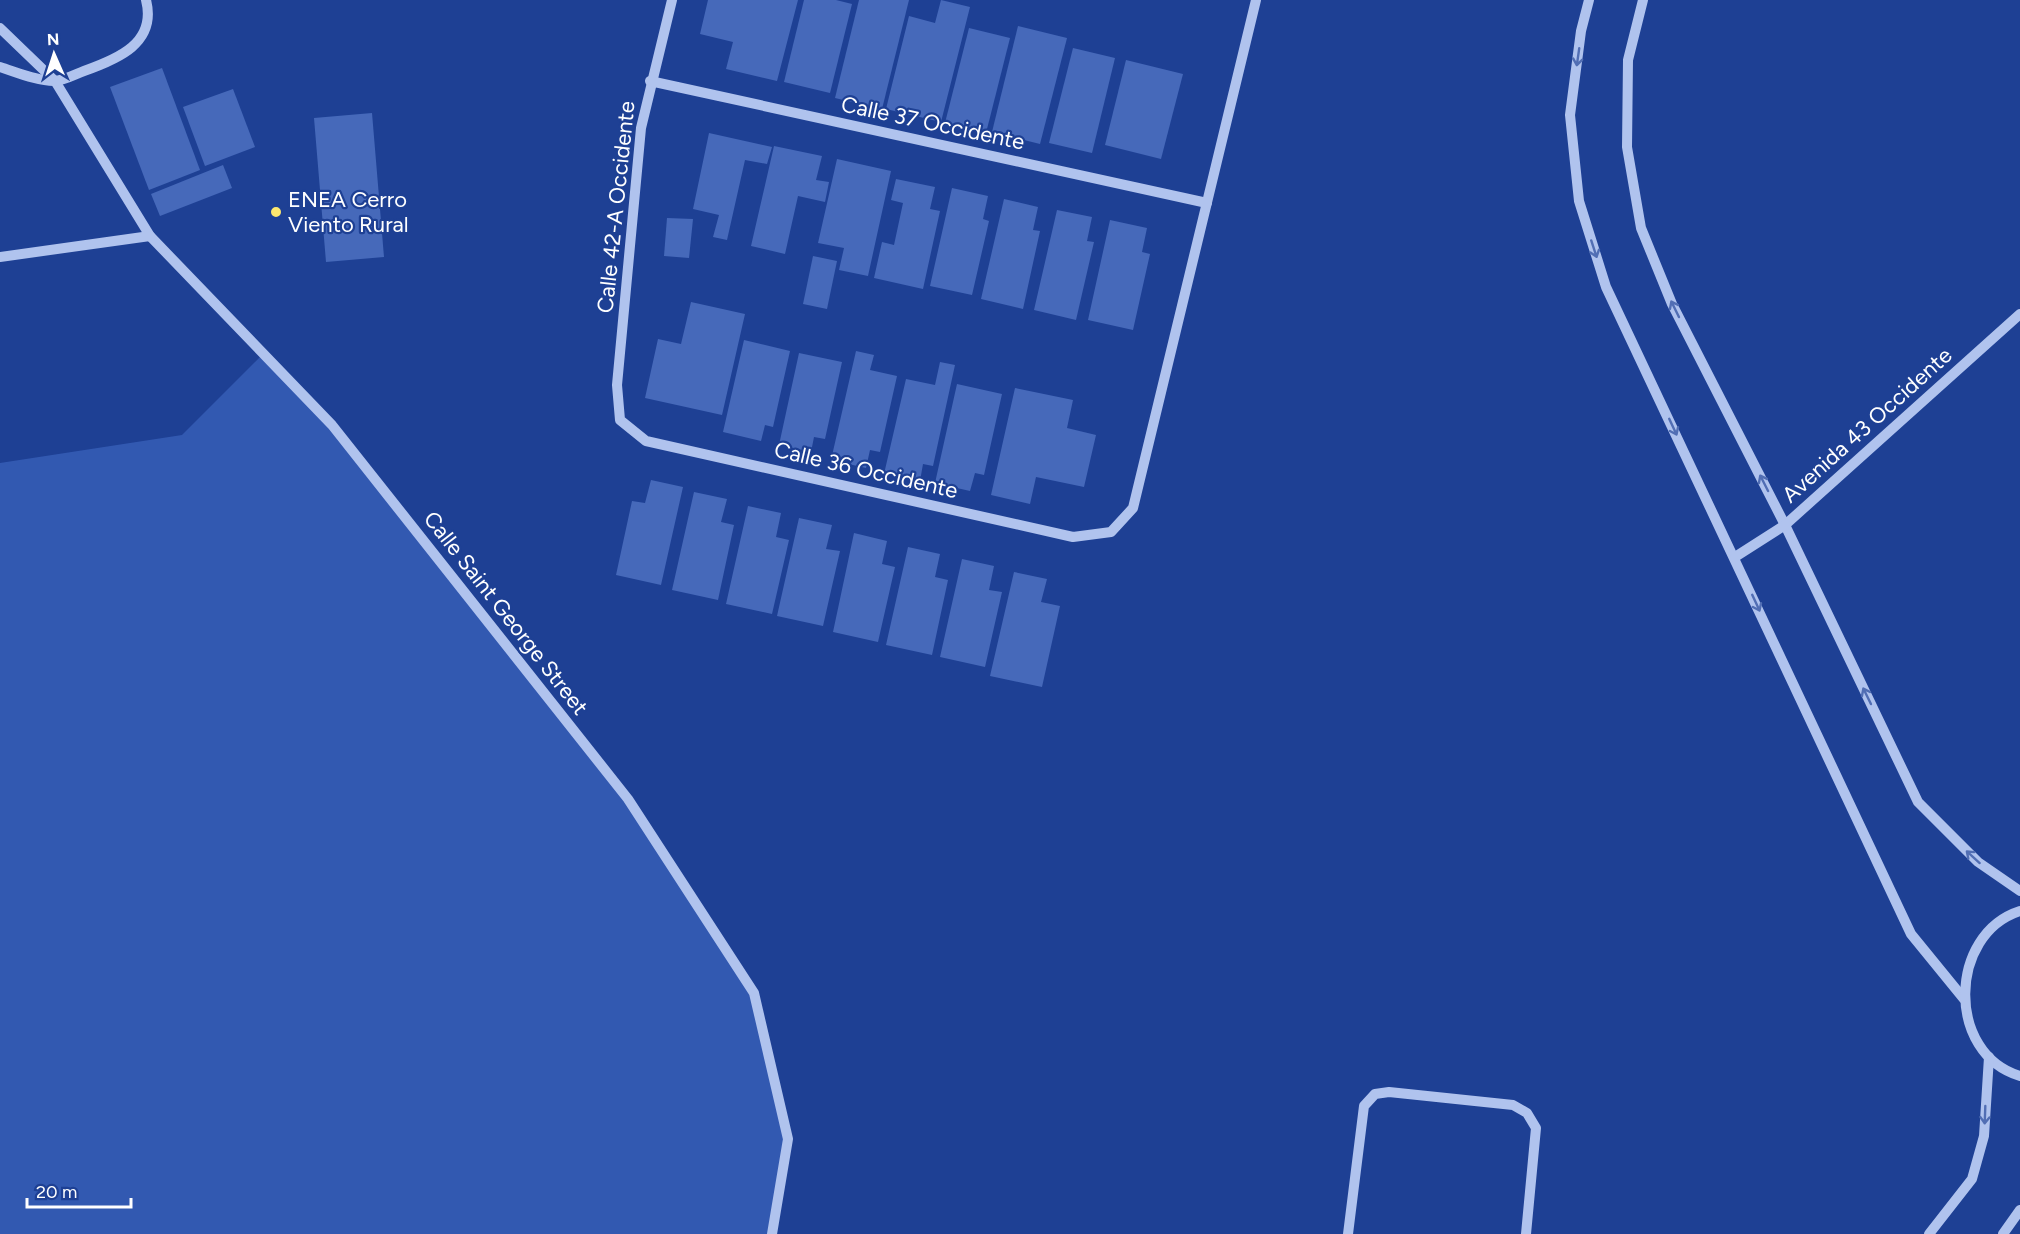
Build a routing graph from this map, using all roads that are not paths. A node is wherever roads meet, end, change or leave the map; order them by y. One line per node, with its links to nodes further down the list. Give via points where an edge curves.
1 (146, 0): 8 (street, via 150,16 134,46 117,59)
2 (672, 0): 9 (street, Calle 42-A Occidente)
3 (1256, 0): 10 (street)
4 (1589, 0): 16 (street, one-way to 16, via 1570,115 1579,201 1606,287)
5 (1643, 0): 15 (street, one-way to 5, via 1672,304 1641,228 1627,147 1628,60)
6 (0, 28): 8 (street, Calle Saint George Street)
7 (0, 67): 8 (street)
8 (55, 81): 11 (street, Calle Saint George Street)
9 (650, 81): 10 (street, Calle 37 Occidente); 14 (street, Calle 42-A Occidente, via 641,128 616,385)
10 (1207, 203): 14 (street, Calle 36 Occidente, via 1133,508 1111,532 1073,537 646,441)
11 (150, 236): 12 (street); 23 (street, Calle Saint George Street, via 332,425 628,799 754,993 788,1139)
12 (0, 257)
13 (2020, 314): 15 (street, Avenida 43 Occidente)
14 (620, 420)
15 (1785, 525): 16 (street, Avenida 43 Occidente); 17 (street, one-way to 15, via 1978,862 1918,802)
16 (1735, 557): 19 (street, one-way to 19, via 1911,934)
17 (2020, 891)
18 (2020, 911): 19 (street, via 1992,928 1976,948 1966,973)
19 (1964, 999): 20 (street, via 1976,1040)
20 (1989, 1057): 21 (street); 26 (street, one-way to 26, via 1984,1137 1972,1179)
21 (2020, 1077)
22 (2020, 1210): 27 (street)
23 (772, 1234)
24 (1348, 1234): 25 (street, via 1364,1106 1375,1094 1389,1092 1513,1105 1527,1113 1536,1128)
25 (1526, 1234)
26 (1929, 1234)
27 (2003, 1234)

